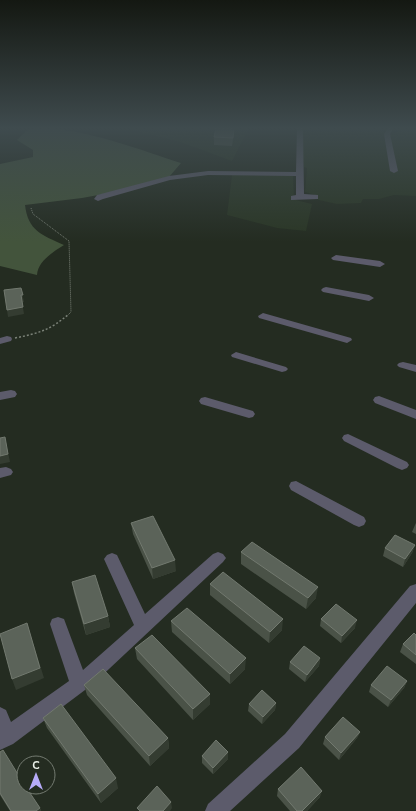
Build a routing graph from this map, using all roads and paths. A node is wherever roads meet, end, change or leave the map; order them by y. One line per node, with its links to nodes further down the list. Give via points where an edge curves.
1 (300, 166): 4 (street)
2 (393, 166): 3 (street)
3 (394, 171)
4 (300, 174): 5 (street, via 297,197); 6 (street, via 208,172 169,178)
5 (315, 198)
6 (98, 199)
7 (31, 208): 13 (path, via 33,214 69,241 71,312 54,326 34,334)
8 (336, 258): 9 (street)
9 (380, 264)
10 (326, 290): 11 (street)
11 (368, 298)
12 (263, 316): 14 (street)
13 (4, 340)
14 (347, 340)
15 (236, 355): 17 (street)
16 (403, 365): 18 (street)
17 (282, 369)
18 (416, 369)
19 (379, 400): 22 (street)
20 (205, 401): 21 (street)
21 (249, 414)
22 (416, 415)
23 (348, 438): 24 (street)
24 (402, 465)
25 (296, 486): 26 (street)
26 (359, 522)
27 (218, 558): 31 (street)
28 (112, 559): 31 (street)
29 (416, 591): 35 (street, via 292,741)
30 (58, 624): 32 (street)
31 (143, 627): 32 (street)
32 (79, 684): 34 (street)
33 (0, 716): 34 (street)
34 (3, 739)
35 (215, 811)

